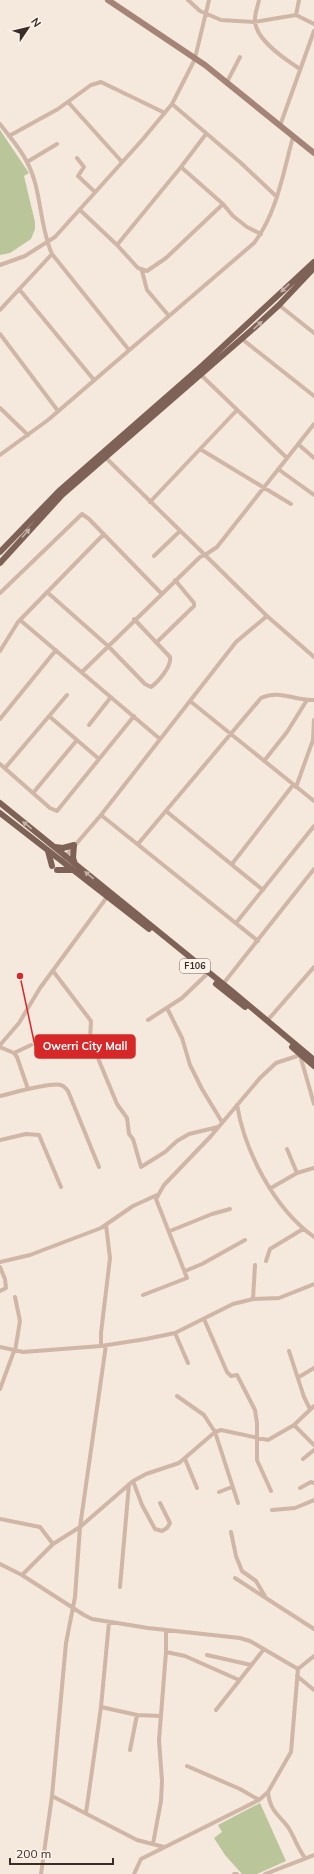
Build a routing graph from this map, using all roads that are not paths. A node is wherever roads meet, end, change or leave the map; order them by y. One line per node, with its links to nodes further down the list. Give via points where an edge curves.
1 (108, 0): 12 (main road)
2 (115, 0): 12 (main road)
3 (188, 0): 7 (street)
4 (210, 0): 7 (street)
5 (259, 0): 9 (street)
6 (299, 0): 8 (street)
7 (206, 14): 9 (street, via 221,20); 12 (street)
8 (296, 15): 9 (street); 10 (street)
9 (254, 22): 14 (street, via 272,49)
10 (314, 24)
11 (314, 31): 14 (street)
12 (196, 57): 15 (main road); 17 (street); 23 (main road)
13 (240, 57): 15 (street)
14 (300, 69): 19 (street)
15 (228, 80): 19 (main road)
16 (68, 102): 18 (street, via 101,82); 22 (street); 29 (street)
17 (172, 104): 18 (street); 21 (street)
18 (165, 113): 29 (street)
19 (281, 123): 25 (main road)
20 (0, 124): 22 (street)
21 (206, 134): 30 (street); 32 (street)
22 (9, 136): 28 (street)
23 (293, 137): 26 (main road); 32 (street)
24 (57, 144): 28 (street)
25 (314, 148)
26 (314, 153)
27 (77, 158): 31 (street, via 84,167 78,176)
28 (27, 162): 36 (street)
29 (122, 162): 31 (street)
30 (181, 167): 33 (street); 37 (street)
31 (95, 192): 34 (street)
32 (277, 198): 35 (street)
33 (223, 204): 35 (street, via 233,216); 42 (street, via 154,268)
34 (80, 210): 36 (street); 37 (street)
35 (261, 234): 46 (street, via 254,243)
36 (47, 242): 38 (street); 40 (street, via 25,256)
37 (116, 245): 42 (street)
38 (52, 254): 43 (street); 51 (street)
39 (314, 262): 50 (main road, one-way to 50)
40 (0, 264)
41 (314, 268): 44 (main road)
42 (142, 271): 46 (street, via 147,290)
43 (19, 290): 45 (street); 53 (street)
44 (279, 305): 47 (street); 49 (main road, one-way to 44)
45 (0, 310)
46 (169, 316): 51 (street)
47 (314, 333)
48 (0, 334): 57 (street)
49 (242, 339): 50 (main road); 54 (street)
50 (230, 345): 52 (main road); 63 (main road)
51 (129, 350): 53 (street)
52 (200, 374): 56 (street); 63 (main road)
53 (94, 380): 57 (street)
54 (314, 396)
55 (0, 408): 59 (street)
56 (237, 410): 61 (street); 64 (street)
57 (58, 411): 59 (street)
58 (314, 424): 60 (street)
59 (28, 434): 62 (street)
60 (298, 444): 64 (street); 65 (street)
61 (200, 449): 67 (street); 69 (street)
62 (0, 455)
63 (104, 455): 69 (street); 73 (main road, via 44,505); 76 (main road, one-way to 63, via 62,495)
64 (287, 458): 66 (street)
65 (314, 458)
66 (278, 469): 67 (street); 68 (street)
67 (263, 488): 70 (street); 75 (street, via 217,547)
68 (314, 495)
69 (150, 502): 71 (street)
70 (291, 504)
71 (180, 531): 74 (street); 75 (street)
72 (104, 534): 78 (street); 79 (street, via 85,515 79,515); 80 (street)
73 (0, 552)
74 (154, 556)
75 (205, 556): 77 (street, via 200,557); 81 (street)
76 (0, 563)
77 (175, 580): 80 (street); 84 (street, via 194,602 194,606)
78 (47, 592): 82 (street); 85 (street)
79 (0, 593)
80 (161, 593): 83 (street)
81 (267, 616): 88 (street); 92 (street, via 242,636)
82 (20, 620): 86 (street); 87 (street)
83 (134, 620): 84 (street); 85 (street)
84 (157, 642): 85 (street, via 171,660 157,682 151,686 145,684)
85 (108, 646): 89 (street)
86 (56, 650): 89 (street); 97 (street)
87 (0, 651)
88 (314, 657)
89 (82, 672): 91 (street)
90 (67, 695): 95 (street)
91 (111, 697): 96 (street); 99 (street)
92 (190, 700): 100 (street); 101 (street)
93 (307, 700): 94 (street); 100 (street, via 267,694); 104 (street, via 292,726)
94 (314, 700)
95 (49, 716): 102 (street); 106 (street)
96 (134, 716): 101 (street); 103 (street)
97 (0, 719)
98 (314, 720): 107 (street, via 313,740)
99 (89, 725)
100 (230, 734): 104 (street); 111 (street)
101 (160, 739): 113 (street)
102 (77, 740): 103 (street); 108 (street)
103 (99, 759): 108 (street, via 57,811)
104 (264, 761): 107 (street)
105 (0, 764): 106 (street)
106 (5, 768): 108 (street)
107 (294, 786): 109 (street); 121 (street)
108 (33, 793)
109 (314, 801)
110 (0, 803): 117 (main road, F106, one-way to 110)
111 (166, 811): 115 (street); 121 (street)
112 (0, 813): 118 (main road, F106)
113 (101, 815): 115 (street); 116 (street)
114 (314, 826): 124 (street)
115 (138, 844): 126 (street)
116 (74, 845): 117 (main road, via 63,848); 119 (street); 122 (main road)
117 (54, 846): 119 (main road, F106)
118 (47, 850): 120 (main road, F106); 122 (main road, via 55,868)
119 (66, 856): 120 (street); 122 (main road, F106)
120 (61, 861): 122 (main road, F106)
121 (232, 864): 124 (street)
122 (74, 867): 125 (main road, F106); 128 (main road, F106, one-way to 122)
123 (314, 869): 127 (street)
124 (263, 890): 126 (street)
125 (107, 897): 128 (main road, F106); 130 (street)
126 (236, 923): 127 (street)
127 (258, 941): 132 (street)
128 (178, 950): 131 (main road, F106); 132 (main road, F106)
129 (314, 967): 136 (street)
130 (52, 971): 138 (street, via 19,1023); 148 (street, via 91,1021 90,1040 117,1104 127,1118 129,1134 141,1167 189,1134)
131 (206, 975): 133 (street); 134 (main road, F106)
132 (224, 984): 134 (main road, F106)
133 (167, 1008): 135 (street); 147 (street, via 182,1038 190,1065)
134 (252, 1011): 136 (main road, F106); 140 (main road, F106)
135 (148, 1020)
136 (267, 1021): 141 (main road, F106)
137 (31, 1045): 139 (street)
138 (0, 1046): 139 (street)
139 (14, 1053): 143 (street)
140 (300, 1055): 142 (main road, F106); 145 (street); 146 (street, via 276,1063)
141 (314, 1060)
142 (314, 1066)
143 (28, 1089): 144 (street); 151 (street, via 60,1084 64,1086)
144 (0, 1096)
145 (314, 1104)
146 (236, 1105): 147 (street); 155 (street, via 246,1143)
147 (222, 1122): 148 (street)
148 (218, 1127): 156 (street)
149 (0, 1140): 154 (street, via 26,1134 39,1135)
150 (287, 1149): 153 (street)
151 (99, 1168)
152 (314, 1168): 153 (street)
153 (297, 1173): 155 (street)
154 (62, 1187)
155 (271, 1188): 159 (street)
156 (157, 1195): 158 (street, via 134,1206); 160 (street, via 157,1201)
157 (230, 1209): 160 (street)
158 (106, 1225): 164 (street, via 30,1255); 176 (street, via 110,1258 100,1333)
159 (303, 1229): 161 (street); 163 (street, via 270,1250)
160 (170, 1231): 167 (street)
161 (314, 1237)
162 (245, 1240): 167 (street)
163 (266, 1261)
164 (0, 1262)
165 (255, 1265): 172 (street)
166 (0, 1267): 169 (street, via 6,1288)
167 (185, 1271): 170 (street, via 185,1279)
168 (314, 1284): 172 (street, via 279,1298)
169 (0, 1291)
170 (143, 1295)
171 (15, 1297): 178 (street, via 20,1321)
172 (253, 1299): 173 (street, via 233,1304)
173 (204, 1319): 174 (street); 189 (street, via 227,1372 231,1376 237,1375 255,1410)
174 (175, 1332): 175 (street); 180 (street)
175 (106, 1345): 176 (street); 207 (street)
176 (101, 1346): 178 (street)
177 (0, 1347): 178 (street)
178 (15, 1351): 183 (street)
179 (289, 1351): 182 (street)
180 (188, 1363)
181 (314, 1368): 182 (street)
182 (299, 1377): 186 (street)
183 (0, 1389)
184 (177, 1396): 188 (street, via 204,1416)
185 (314, 1406): 186 (street)
186 (310, 1409): 187 (street)
187 (294, 1425): 189 (street, via 268,1440); 190 (street)
188 (215, 1432): 189 (street, via 221,1430); 192 (street); 197 (street)
189 (256, 1438): 200 (street, via 257,1460)
190 (314, 1446)
191 (314, 1450): 193 (street)
192 (185, 1459): 194 (street); 198 (street)
193 (303, 1460)
194 (134, 1481): 196 (street); 203 (street, via 142,1505 155,1529 162,1531 168,1528 170,1523)
195 (314, 1483): 199 (street)
196 (129, 1484): 207 (street); 213 (street)
197 (232, 1487): 201 (street); 204 (street)
198 (197, 1488)
199 (300, 1488)
200 (271, 1491)
201 (219, 1492)
202 (314, 1500): 205 (street, via 295,1508)
203 (160, 1503)
204 (238, 1503)
205 (272, 1510)
206 (0, 1519): 209 (street, via 40,1527)
207 (80, 1527): 209 (street); 215 (street)
208 (231, 1532): 214 (street, via 242,1571 256,1581)
209 (53, 1544): 211 (street)
210 (0, 1564): 211 (street)
211 (22, 1575): 215 (street)
212 (235, 1578): 214 (street)
213 (120, 1587)
214 (266, 1598): 217 (street)
215 (73, 1608): 216 (street, via 84,1616); 235 (street, via 66,1643)
216 (109, 1622): 218 (street); 228 (street)
217 (314, 1629)
218 (166, 1630): 219 (street, via 240,1638); 220 (street)
219 (264, 1649): 223 (street); 224 (street)
220 (166, 1652): 226 (street, via 185,1656); 231 (street)
221 (207, 1655): 223 (street)
222 (314, 1656): 224 (street)
223 (251, 1665): 226 (street)
224 (298, 1669): 225 (street)
225 (297, 1676): 227 (street); 234 (street, via 291,1752)
226 (240, 1680): 229 (street)
227 (314, 1690)
228 (101, 1707): 230 (street); 237 (street)
229 (216, 1710)
230 (137, 1715): 231 (street); 232 (street)
231 (161, 1716): 238 (street, via 161,1794)
232 (130, 1750)
233 (187, 1766): 236 (street)
234 (268, 1792): 236 (street); 241 (street, via 273,1810 288,1827)
235 (52, 1796): 237 (street); 242 (street)
236 (259, 1800): 239 (street)
237 (86, 1813): 238 (street, via 137,1840)
238 (153, 1844): 239 (street)
239 (164, 1847): 243 (street, via 141,1859)
240 (314, 1854): 241 (street)
241 (304, 1858): 246 (street)
242 (41, 1874)
243 (134, 1874)
244 (234, 1874): 245 (street)
245 (237, 1874)
246 (265, 1874)

